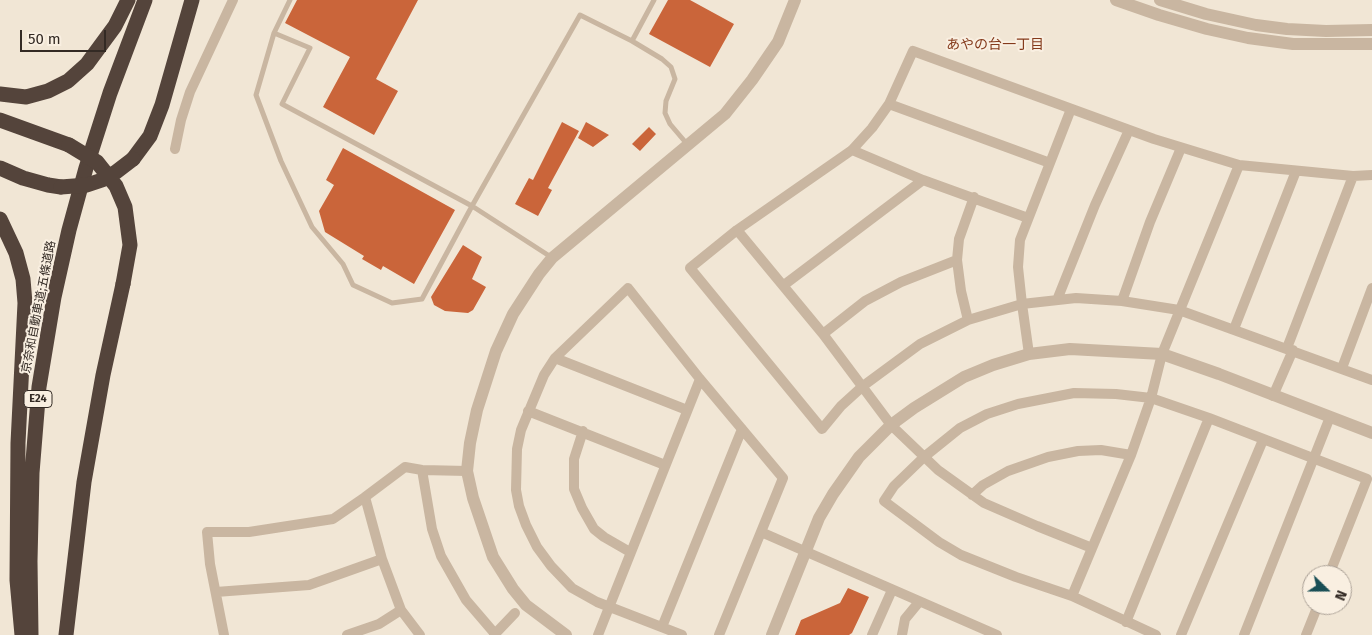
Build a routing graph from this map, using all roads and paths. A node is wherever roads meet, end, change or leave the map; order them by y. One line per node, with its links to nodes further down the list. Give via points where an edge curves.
1 (128, 0): 14 (highway, via 115,26 87,64 68,81 26,97)
2 (144, 0): 90 (highway, 京奈和自動車道;五條道路 / E24, via 86,168 54,297 39,387 32,473)
3 (192, 0): 25 (highway, bridge, via 162,106 150,136 133,159 102,180 61,187 48,186)
4 (233, 0): 21 (street, via 190,92 180,120)
5 (290, 0): 11 (lane)
6 (654, 0): 12 (lane)
7 (795, 0): 19 (street, via 778,42 752,80 724,114)
8 (1116, 0): 13 (street, via 1207,29 1248,38 1293,44)
9 (1160, 0): 10 (street, via 1206,14 1287,30)
10 (1372, 30)
11 (274, 33): 31 (lane, via 310,48 282,104); 31 (lane, via 256,95 281,161 312,227 343,264 353,285 392,303 422,299)
12 (632, 41): 19 (lane, via 671,67 675,78 666,101 666,113 670,124); 31 (lane, via 580,15)
13 (1372, 44)
14 (0, 94)
15 (889, 104): 16 (street, via 913,50); 22 (street); 23 (street)
16 (1071, 110): 18 (street); 23 (street)
17 (0, 120): 91 (highway, bridge, via 69,145 97,162 116,186 125,207 130,245 84,482)
18 (1128, 130): 20 (street); 39 (street)
19 (687, 144): 35 (street)
20 (1181, 148): 24 (street); 40 (street)
21 (175, 149)
22 (852, 150): 29 (street); 34 (street)
23 (1050, 163): 32 (street)
24 (1238, 165): 26 (street); 42 (street)
25 (0, 168)
26 (1296, 171): 28 (street); 44 (street)
27 (1372, 175): 28 (street)
28 (1353, 176): 46 (street)
29 (923, 180): 30 (street); 37 (street)
30 (974, 197): 32 (street); 36 (street)
31 (472, 206): 35 (lane)
32 (1028, 218): 41 (street, via 1020,240 1018,267)
33 (0, 219): 89 (highway, via 16,253 25,303 18,443 17,580)
34 (737, 230): 37 (street); 53 (street, via 690,268 822,429)
35 (552, 258): 70 (street, via 513,314 496,351 477,410)
36 (956, 260): 43 (street); 45 (street, via 901,282 865,301)
37 (784, 285): 45 (street)
38 (1372, 288): 50 (street)
39 (1057, 300): 40 (street); 41 (street)
40 (1122, 301): 42 (street)
41 (1022, 304): 43 (street); 47 (street)
42 (1179, 310): 44 (street); 48 (street)
43 (968, 320): 53 (street, via 920,344)
44 (1234, 329): 46 (street)
45 (823, 334): 53 (street)
46 (1290, 349): 50 (street); 54 (street)
47 (1030, 354): 48 (street, via 1070,349); 60 (street, via 964,377)
48 (1162, 354): 54 (street); 55 (street)
49 (555, 358): 51 (street, via 628,288); 56 (street); 57 (street)
50 (1342, 368): 52 (street)
51 (700, 379): 56 (street); 61 (street)
52 (1372, 380)
53 (863, 386): 60 (street)
54 (1273, 396): 58 (street)
55 (1151, 398): 59 (street); 65 (street); 66 (street, via 1074,393 1018,404 987,414 960,428)
56 (687, 410): 68 (street)
57 (528, 411): 62 (street); 83 (street, via 517,449 516,490 526,524 537,547 562,579 585,596)
58 (1330, 417): 63 (street); 67 (street)
59 (1209, 418): 64 (street); 87 (street)
60 (891, 425): 66 (street); 75 (street, via 859,457 833,494)
61 (742, 429): 73 (street, via 783,478); 88 (street)
62 (583, 431): 68 (street); 76 (street, via 574,459 574,488 594,529)
63 (1372, 433)
64 (1263, 440): 67 (street); 105 (street)
65 (1131, 455): 71 (street, via 1101,450 1048,456 1008,471); 74 (street)
66 (924, 457): 71 (street); 81 (street, via 894,486 884,501 961,555)
67 (1315, 459): 78 (street, via 1367,479); 106 (street)
68 (665, 465): 76 (street)
69 (422, 470): 70 (street); 72 (street, via 405,467); 95 (street, via 432,529 441,556 466,600)
70 (467, 470): 96 (street, via 493,557 526,605)
71 (972, 495): 74 (street)
72 (365, 498): 77 (street); 80 (street, via 332,519 250,532 207,532)
73 (761, 532): 75 (street); 99 (street)
74 (1092, 548): 81 (street)
75 (806, 550): 79 (street); 100 (street)
76 (630, 552): 83 (street)
77 (382, 559): 80 (street, via 310,586); 84 (street)
78 (1334, 565)
79 (892, 590): 82 (street); 101 (street)
80 (216, 592): 92 (street)
81 (1072, 596): 87 (street)
82 (919, 602): 102 (street, via 905,619); 103 (street)
83 (610, 607): 88 (street); 97 (street)
84 (401, 610): 93 (street, via 379,624); 94 (street)
85 (515, 613): 95 (street)
86 (1314, 615): 107 (street)
87 (1126, 622): 104 (street)
88 (662, 627): 98 (street)
89 (22, 635)
90 (31, 635)
91 (66, 635)
92 (224, 635)
93 (347, 635)
94 (420, 635)
95 (495, 635)
96 (566, 635)
97 (598, 635)
98 (682, 635)
99 (719, 635)
100 (772, 635)
101 (872, 635)
102 (902, 635)
103 (996, 635)
104 (1156, 635)
105 (1181, 635)
106 (1244, 635)
107 (1306, 635)

